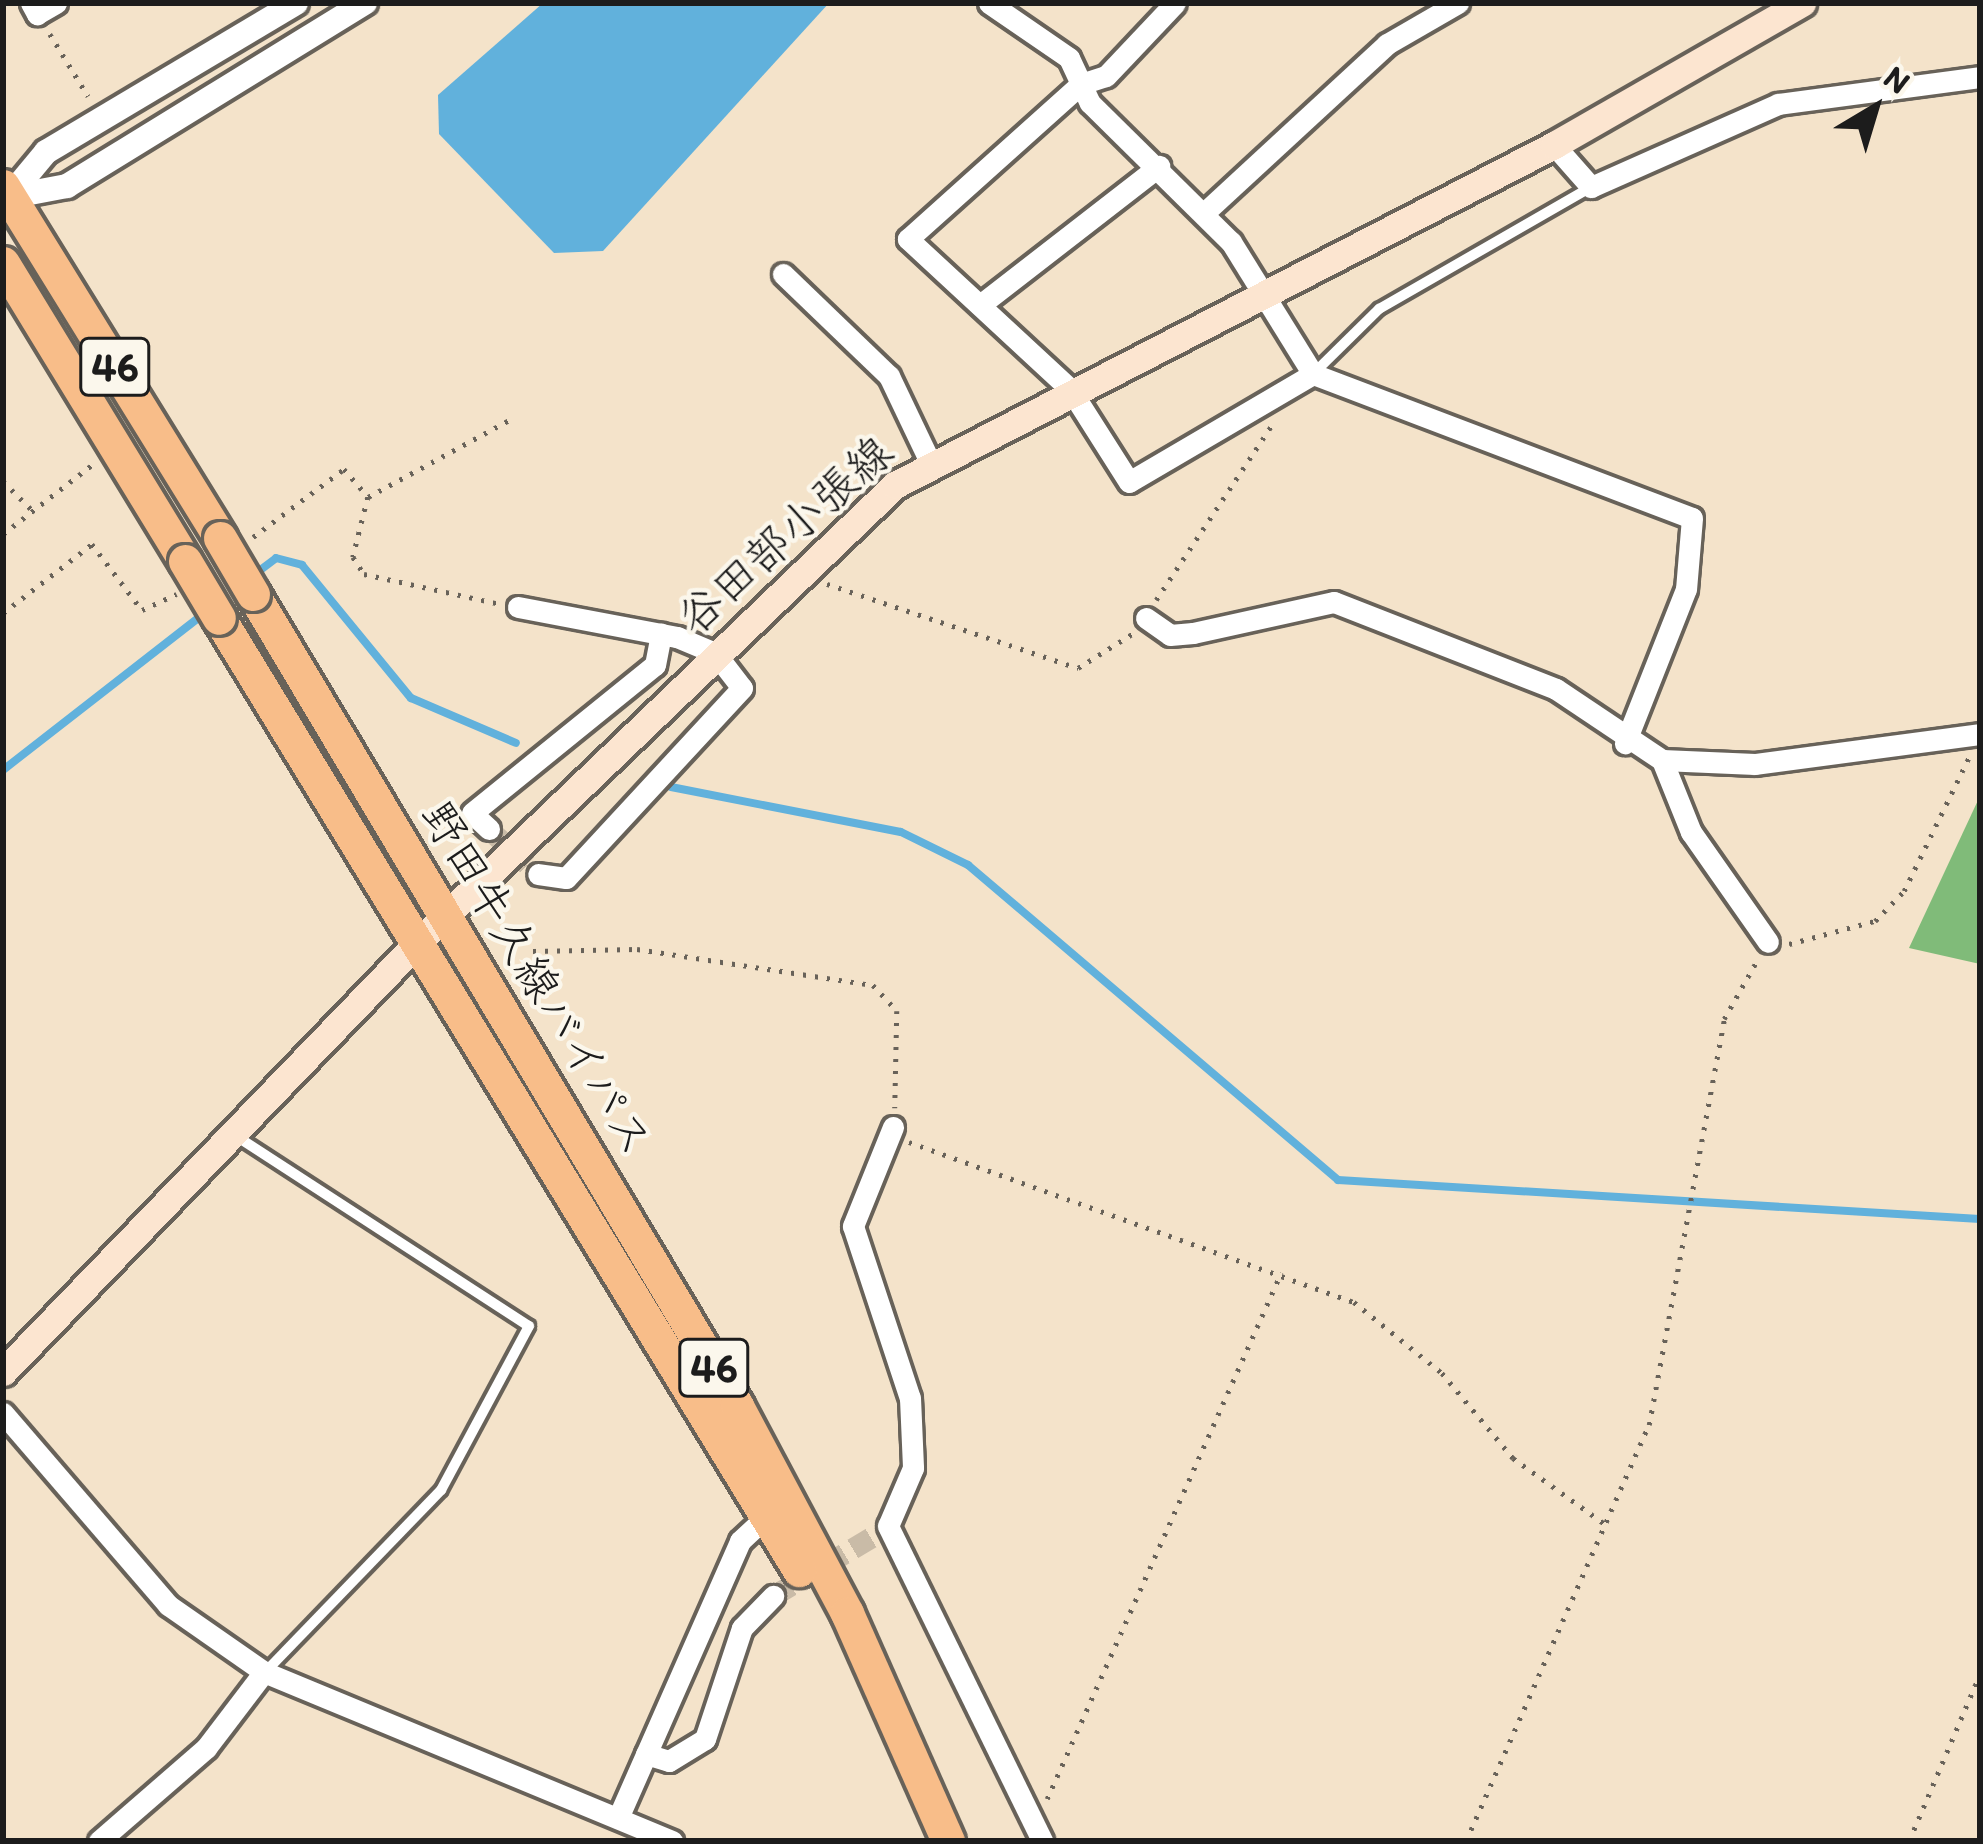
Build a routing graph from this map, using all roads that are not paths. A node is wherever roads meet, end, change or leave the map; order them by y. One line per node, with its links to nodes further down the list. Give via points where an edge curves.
1 (296, 3): 12 (street, via 46,152)
2 (365, 3): 12 (street, via 67,186)
3 (989, 3): 8 (street, via 1069,58)
4 (1175, 3): 8 (street, via 1106,76)
5 (1458, 3): 13 (street, via 1387,44)
6 (1802, 3): 9 (main road, 谷田部小張線)
7 (1980, 77): 11 (street, via 1778,104)
8 (1081, 85): 10 (street); 17 (street, via 908,239)
9 (1554, 145): 11 (street); 16 (main road, 谷田部小張線)
10 (1159, 166): 13 (street); 17 (street)
11 (1592, 187): 18 (lane, via 1379,309)
12 (5, 195): 30 (main road, 野田牛久線バイパス / 46, bridge)
13 (1204, 213): 16 (street)
14 (3, 263): 32 (main road, 野田牛久線バイパス / 46, bridge)
15 (783, 274): 20 (street, via 889,376)
16 (1264, 293): 18 (street); 19 (main road, 谷田部小張線)
17 (980, 304): 19 (street)
18 (1313, 374): 19 (street, via 1129,482); 26 (street, via 1692,518 1686,589)
19 (1070, 389): 20 (main road, 谷田部小張線)
20 (930, 462): 24 (main road, 谷田部小張線)
21 (518, 607): 23 (street)
22 (1146, 617): 26 (street, via 1170,634 1277,608 1375,610 1556,689)
23 (661, 634): 24 (street); 28 (street, via 655,665 472,813)
24 (715, 653): 29 (street, via 742,688 566,878); 30 (main road, 谷田部小張線)
25 (1978, 738): 27 (street, via 1755,764)
26 (1625, 743): 27 (street)
27 (1662, 760): 31 (street, via 1690,832)
28 (488, 829)
29 (538, 874)
30 (448, 913): 32 (main road, 谷田部小張線); 45 (main road, 野田牛久線バイパス / 46, via 737,1406 847,1613)
31 (1768, 942)
32 (417, 943): 34 (main road, 谷田部小張線); 37 (main road, 野田牛久線バイパス / 46)
33 (893, 1127): 42 (street, via 853,1226 910,1398 913,1468 880,1532)
34 (236, 1136): 35 (main road, 谷田部小張線); 39 (lane, via 529,1326 441,1490)
35 (3, 1372)
36 (3, 1413): 39 (street, via 168,1605)
37 (768, 1515): 40 (street, via 740,1541); 45 (main road, 野田牛久線バイパス / 46)
38 (773, 1596): 40 (street, via 742,1628 705,1739 669,1761)
39 (264, 1672): 41 (street); 43 (street, via 206,1748)
40 (646, 1754): 41 (street)
41 (618, 1817): 44 (street)
42 (1038, 1834)
43 (99, 1841)
44 (672, 1841)
45 (947, 1841)

